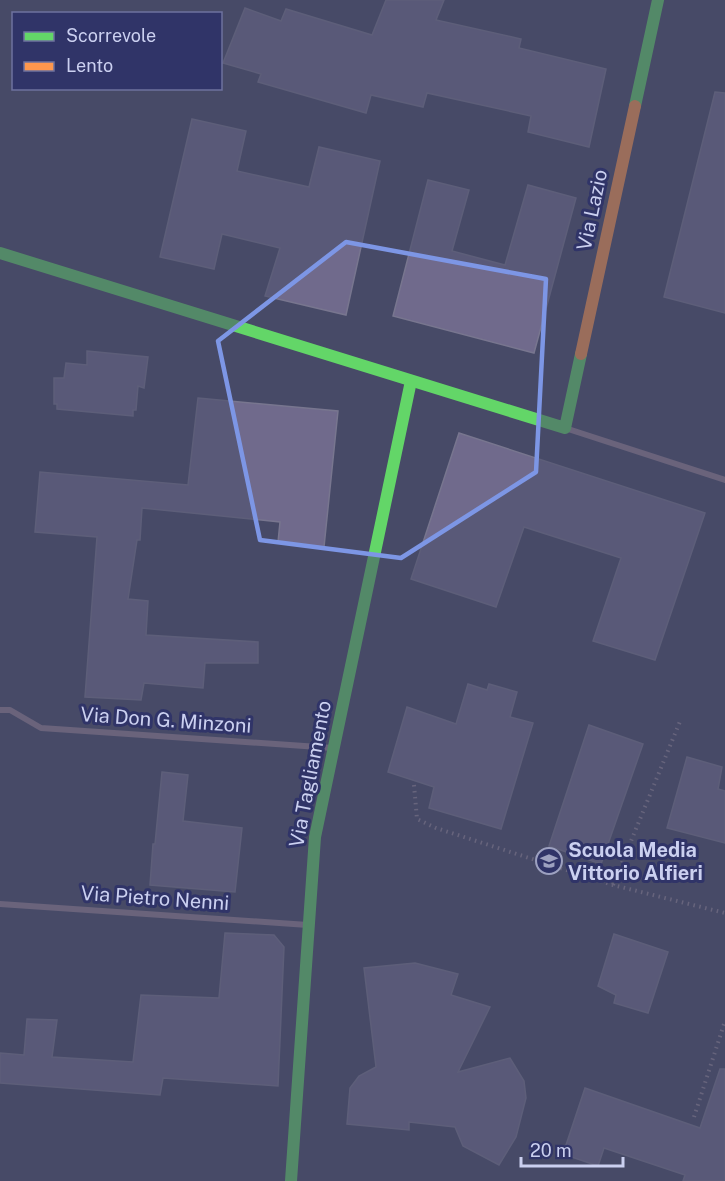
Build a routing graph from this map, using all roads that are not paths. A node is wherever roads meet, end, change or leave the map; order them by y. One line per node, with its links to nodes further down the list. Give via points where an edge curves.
1 (658, 0): 4 (main road, Via Lazio)
2 (0, 254): 3 (main road)
3 (411, 381): 4 (main road); 7 (main road, Via Tagliamento)
4 (565, 428): 5 (street)
5 (725, 480)
6 (0, 710): 7 (street, Via Don G. Minzoni, via 10,710 41,728)
7 (334, 748): 9 (main road, Via Tagliamento, via 315,837)
8 (0, 904): 9 (street, Via Pietro Nenni)
9 (308, 925): 10 (main road, Via Tagliamento)
10 (291, 1181)

